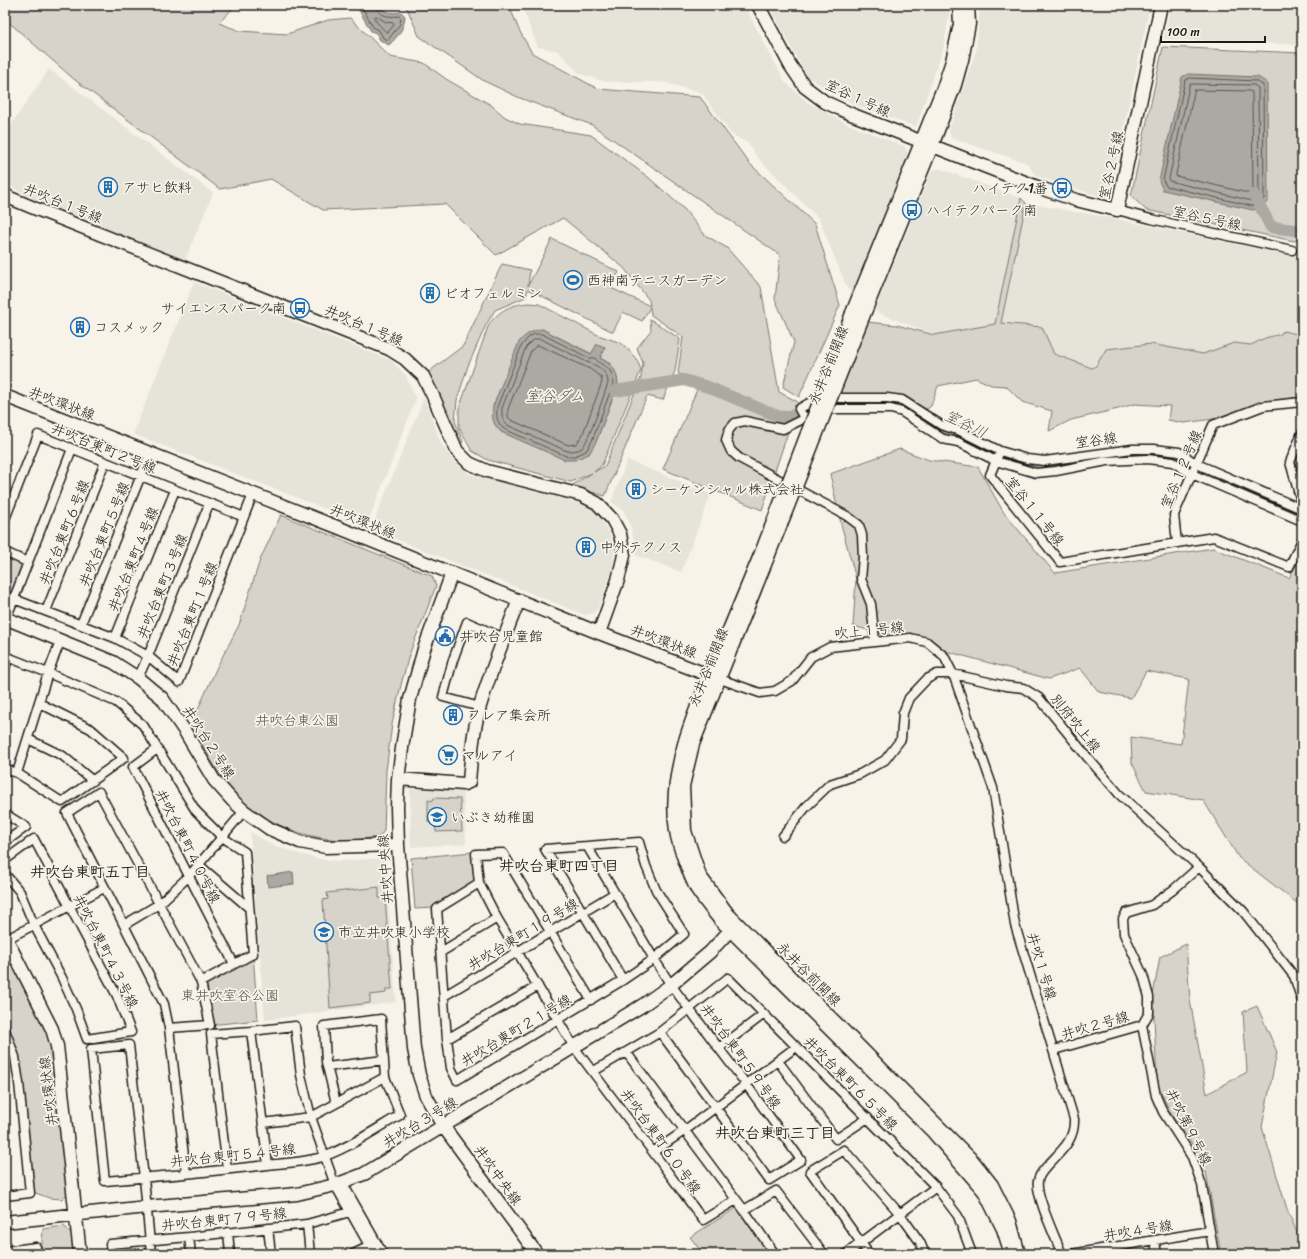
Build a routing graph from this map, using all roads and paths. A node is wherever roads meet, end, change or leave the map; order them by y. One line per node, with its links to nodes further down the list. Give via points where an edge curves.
1 (758, 5): 5 (street, 室谷１号線, via 790,65 805,87 825,102)
2 (960, 5): 5 (street, 永井谷前開線, via 960,24 952,61)
3 (968, 5): 5 (street, 永井谷前開線, via 969,24 955,85)
4 (1161, 5): 7 (street, 室谷２号線)
5 (927, 143): 7 (street, 室谷２号線, via 1040,188); 49 (street, 永井谷前開線, bridge, via 858,315 820,400 765,555)
6 (5, 194): 39 (street, 井吹台１号線, via 41,211 389,349 405,359 423,376 457,451 469,463 487,471 580,495 597,503 612,519 620,534 624,554 618,580)
7 (1117, 210): 8 (street, 室谷５号線)
8 (1292, 250)
9 (5, 398): 15 (street, 井吹環状線)
10 (1302, 402): 18 (street, 室谷１２号線, via 1263,406 1213,425)
11 (804, 418): 14 (street, 室谷線, via 800,409 809,403 826,398 902,400 942,425); 16 (street, via 819,411 836,409 891,409 902,412 943,439 958,442); 42 (street, via 782,429 745,421 735,423 729,430 726,440 731,451 739,458 847,516 859,525 863,557 861,579 871,604)
12 (1302, 434): 24 (street, via 1290,462)
13 (72, 449): 17 (street, 井吹台東町２号線); 27 (street, 井吹台東町２号線, via 38,435); 32 (street)
14 (1000, 451): 16 (street); 18 (street, 室谷線, via 1045,461 1132,449 1154,449 1179,452)
15 (150, 454): 20 (street, 井吹台東町５号線); 22 (street, 井吹環状線)
16 (996, 461): 19 (street, 室谷１１号線, via 1036,473 1056,472 1107,461 1147,459 1173,462); 30 (street, 室谷１１号線, via 990,475 1060,562)
17 (105, 462): 20 (street, 井吹台東町２号線); 36 (street, 井吹台東町６号線)
18 (1197, 464): 19 (street, 室谷１２号線); 25 (street, 室谷線)
19 (1192, 474): 28 (street, 室谷１１号線); 30 (street, 室谷１２号線, via 1174,515)
20 (141, 476): 21 (street, 井吹台東町２号線); 38 (street, 井吹台東町５号線)
21 (175, 490): 23 (street, 井吹台東町２号線); 40 (street, 井吹台東町４号線)
22 (253, 494): 26 (street, 井吹台東町１号線); 33 (street, 井吹環状線)
23 (209, 504): 26 (street, 井吹台東町２号線); 44 (street, 井吹台東町３号線)
24 (1302, 505)
25 (1302, 509)
26 (244, 517): 44 (street, 井吹台東町１号線, via 178,682)
27 (5, 519)
28 (1302, 522)
29 (1302, 540): 30 (street, 室谷１１号線, via 1289,567 1214,537)
30 (1177, 543)
31 (5, 552): 32 (street)
32 (27, 562): 34 (street)
33 (452, 573): 35 (street, 井吹環状線); 57 (street, 井吹中央線, via 424,649 410,699)
34 (14, 599): 36 (street, 井吹台東町１号線); 37 (street)
35 (519, 600): 39 (street, 井吹環状線); 41 (street)
36 (46, 611): 38 (street, 井吹台東町１号線)
37 (5, 619): 43 (street, 井吹台２号線)
38 (81, 624): 40 (street, 井吹台東町１号線)
39 (599, 633): 49 (street, 井吹環状線)
40 (115, 638): 44 (street, 井吹台東町１号線)
41 (504, 638): 52 (street); 52 (street, via 467,622 452,660 443,697)
42 (875, 641): 48 (street, 吹上１号線, via 910,638 927,642 944,656); 49 (street, 吹上１号線, via 830,647 811,657 792,680 775,691 760,693)
43 (60, 642): 47 (street); 50 (street, 井吹台２号線, via 113,662)
44 (148, 656): 50 (street, 井吹台東町３号線)
45 (7, 657): 46 (street); 47 (street)
46 (5, 668)
47 (48, 673): 51 (street); 54 (street, via 116,702 143,725)
48 (953, 674): 61 (street, 別府吹上線, via 937,674 927,679 909,698 903,713 901,739 885,760 860,774 830,784 806,807); 68 (street, 別府吹上線, via 1023,688 1039,698 1119,794); 107 (street, 井吹１号線, via 993,788 1015,925)
49 (715, 677): 81 (street, 永井谷前開線, via 692,719 680,756 675,796 676,832 696,888 720,920)
50 (138, 678): 59 (street, 井吹台２号線, via 162,698 214,780)
51 (38, 703): 53 (street); 58 (street, via 91,729 124,758)
52 (480, 707): 57 (street, via 469,782 464,784)
53 (28, 738): 56 (street); 58 (street, via 63,756)
54 (157, 750): 62 (street, via 196,811); 70 (street, 井吹台東町４０号線, via 132,767)
55 (5, 769): 56 (street)
56 (17, 773): 58 (street, via 62,802)
57 (398, 779): 64 (street, 井吹中央線)
58 (93, 781)
59 (244, 811): 62 (street); 64 (street, 井吹台２号線, via 270,829 300,842 326,847)
60 (5, 814): 63 (street, via 26,826)
61 (783, 836)
62 (222, 837): 67 (street); 76 (street, via 245,852)
63 (5, 842)
64 (398, 845): 122 (street, 井吹中央線, via 414,1049 426,1096)
65 (587, 846): 73 (street, 井吹台東町５９号線); 77 (street, via 545,849); 86 (street, 井吹台東町２１号線, via 639,842 656,890 684,934)
66 (5, 860): 75 (street, 井吹台東町４３号線, via 34,839)
67 (198, 865): 70 (street); 76 (street)
68 (1199, 867): 94 (street, 別府吹上線, via 1244,911 1294,976); 98 (street, via 1152,905 1126,913 1124,934 1149,997 1149,1013)
69 (5, 874): 79 (street, 井吹台東町４３号線, via 20,892)
70 (189, 876): 74 (street); 87 (street, 井吹台東町４０号線)
71 (479, 883): 78 (street, 井吹台東町６０号線); 82 (street, via 476,854 503,853); 84 (street, 井吹台東町２１号線, via 437,909)
72 (104, 888): 74 (street, via 67,813 99,792); 75 (street); 80 (street)
73 (615, 893): 77 (street, 井吹台東町１９号線); 86 (street, 井吹台東町５９号線)
74 (159, 904): 80 (street); 89 (street)
75 (70, 906): 79 (street); 79 (street, 井吹台東町４３号線, via 117,996 131,1032 87,1039 62,978)
76 (248, 907): 87 (street, via 252,954)
77 (583, 913): 82 (street, 井吹台東町１９号線); 88 (street)
78 (497, 918): 84 (street); 85 (street, 井吹台東町６０号線)
79 (34, 925): 83 (street)
80 (124, 925): 99 (street, via 164,1004)
81 (733, 927): 90 (street, 井吹台３号線, via 710,952); 168 (street, 永井谷前開線, via 933,1132 984,1191 1003,1229); 169 (street, 永井谷前開線, via 973,1161 992,1186 1010,1221)
82 (550, 932): 85 (street, 井吹台東町１９号線); 93 (street)
83 (6, 938): 137 (street, 井吹環状線, via 52,1029 57,1046)
84 (441, 952): 92 (street, 井吹台東町２１号線)
85 (517, 952): 91 (street, 井吹台東町６０号線); 92 (street, 井吹台東町１９号線)
86 (654, 959): 88 (street, 井吹台東町２１号線); 90 (street, 井吹台東町５９号線)
87 (234, 964): 89 (street)
88 (623, 980): 93 (street, 井吹台東町２１号線)
89 (200, 982): 99 (street, via 210,1025)
90 (671, 985): 95 (street, 井吹台東町５９号線); 104 (street, 井吹台３号線)
91 (538, 986): 97 (street, 井吹台東町６０号線); 103 (street)
92 (444, 996): 103 (street, 井吹台東町２１号線)
93 (591, 1000): 97 (street, 井吹台東町２１号線)
94 (1302, 1001)
95 (691, 1009): 96 (street, 井吹台東町６５号線, via 728,978); 102 (street); 106 (street, 井吹台東町５９号線)
96 (764, 1014): 105 (street, 井吹台東町６５号線); 106 (street)
97 (558, 1020): 103 (street, 井吹台東町２１号線, via 457,1080 451,1068); 104 (street, 井吹台東町６０号線)
98 (1142, 1025): 107 (street, 井吹２号線); 142 (street, 井吹第９号線, via 1156,1096 1163,1112 1192,1156 1202,1185)
99 (170, 1028): 128 (street)
100 (5, 1030): 109 (street)
101 (251, 1031): 119 (street, via 295,1026 301,1075); 121 (street); 127 (street, via 211,1034)
102 (660, 1032): 108 (street); 118 (street, 井吹台東町５９号線)
103 (447, 1040)
104 (574, 1047): 114 (street, 井吹台東町６０号線); 122 (street, 井吹台３号線)
105 (796, 1047): 112 (street); 120 (street, 井吹台東町６５号線)
106 (719, 1048): 116 (street, 井吹台東町５９号線)
107 (1054, 1050): 170 (street, 井吹１号線, via 1074,1118 1074,1128 1069,1142 1040,1174 1038,1194)
108 (626, 1052): 114 (street); 123 (street)
109 (15, 1057): 110 (street); 132 (street, via 30,1193)
110 (5, 1058)
111 (384, 1060): 113 (street); 113 (street, via 381,1019 324,1026); 115 (street)
112 (778, 1061): 116 (street); 120 (street, via 836,1139)
113 (327, 1067): 117 (street)
114 (594, 1071): 124 (street, 井吹台東町６０号線)
115 (385, 1077): 117 (street); 125 (street, 井吹台東町５４号線, via 400,1115 350,1145)
116 (746, 1084): 118 (street); 118 (street, 井吹台東町５９号線, via 800,1160 769,1180)
117 (336, 1103): 119 (street)
118 (715, 1107): 123 (street)
119 (311, 1117): 121 (street); 125 (street)
120 (868, 1118): 131 (street, 井吹台東町６５号線)
121 (263, 1123): 126 (street)
122 (443, 1126): 130 (street, 井吹台３号線, via 364,1174); 162 (street, 井吹中央線)
123 (684, 1130): 124 (street); 133 (street)
124 (653, 1152): 133 (street, 井吹台東町６０号線, via 703,1220)
125 (325, 1156): 126 (street, 井吹台東町５４号線); 130 (street)
126 (268, 1165): 127 (street, 井吹台東町５４号線)
127 (227, 1169): 128 (street, 井吹台東町５４号線)
128 (186, 1173): 129 (street, 井吹台東町５４号線)
129 (144, 1178): 129 (street, 井吹台東町５４号線, via 129,1045 91,1049 105,1181); 134 (street)
130 (339, 1183): 134 (street, 井吹台３号線, via 297,1194); 136 (street); 161 (street)
131 (936, 1187): 138 (street); 167 (street, 井吹台東町６５号線, via 958,1216)
132 (5, 1196)
133 (736, 1200): 135 (street)
134 (147, 1207): 137 (street, 井吹台３号線); 145 (street)
135 (744, 1210): 150 (street); 163 (street, via 776,1191)
136 (350, 1212): 140 (street, 井吹台東町７９号線); 148 (street)
137 (76, 1214): 139 (street, 井吹台３号線); 152 (street, 井吹環状線)
138 (900, 1214): 147 (street); 147 (street, via 844,1150 810,1171); 166 (street, via 920,1242)
139 (5, 1222)
140 (307, 1224): 141 (street, 井吹台東町７９号線); 158 (street)
141 (268, 1228): 143 (street, 井吹台東町７９号線); 157 (street)
142 (1210, 1230): 146 (street, 井吹４号線); 173 (street, 井吹第９号線)
143 (228, 1232): 144 (street, 井吹台東町７９号線); 156 (street)
144 (190, 1237): 145 (street, 井吹台東町７９号線); 155 (street)
145 (150, 1240): 153 (street, 井吹台東町７９号線, via 110,1244); 154 (street)
146 (1155, 1241): 171 (street, 井吹４号線); 172 (street)
147 (861, 1243): 164 (street); 165 (street)
148 (370, 1246): 159 (street); 160 (street)
149 (5, 1251): 151 (street, via 36,1247)
150 (770, 1252)
151 (37, 1254)
152 (80, 1254)
153 (111, 1254)
154 (151, 1254)
155 (191, 1254)
156 (230, 1254)
157 (271, 1254)
158 (310, 1254)
159 (353, 1254)
160 (374, 1254)
161 (383, 1254)
162 (537, 1254)
163 (824, 1254)
164 (846, 1254)
165 (869, 1254)
166 (925, 1254)
167 (972, 1254)
168 (1011, 1254)
169 (1019, 1254)
170 (1062, 1254)
171 (1070, 1254)
172 (1157, 1254)
173 (1214, 1254)

